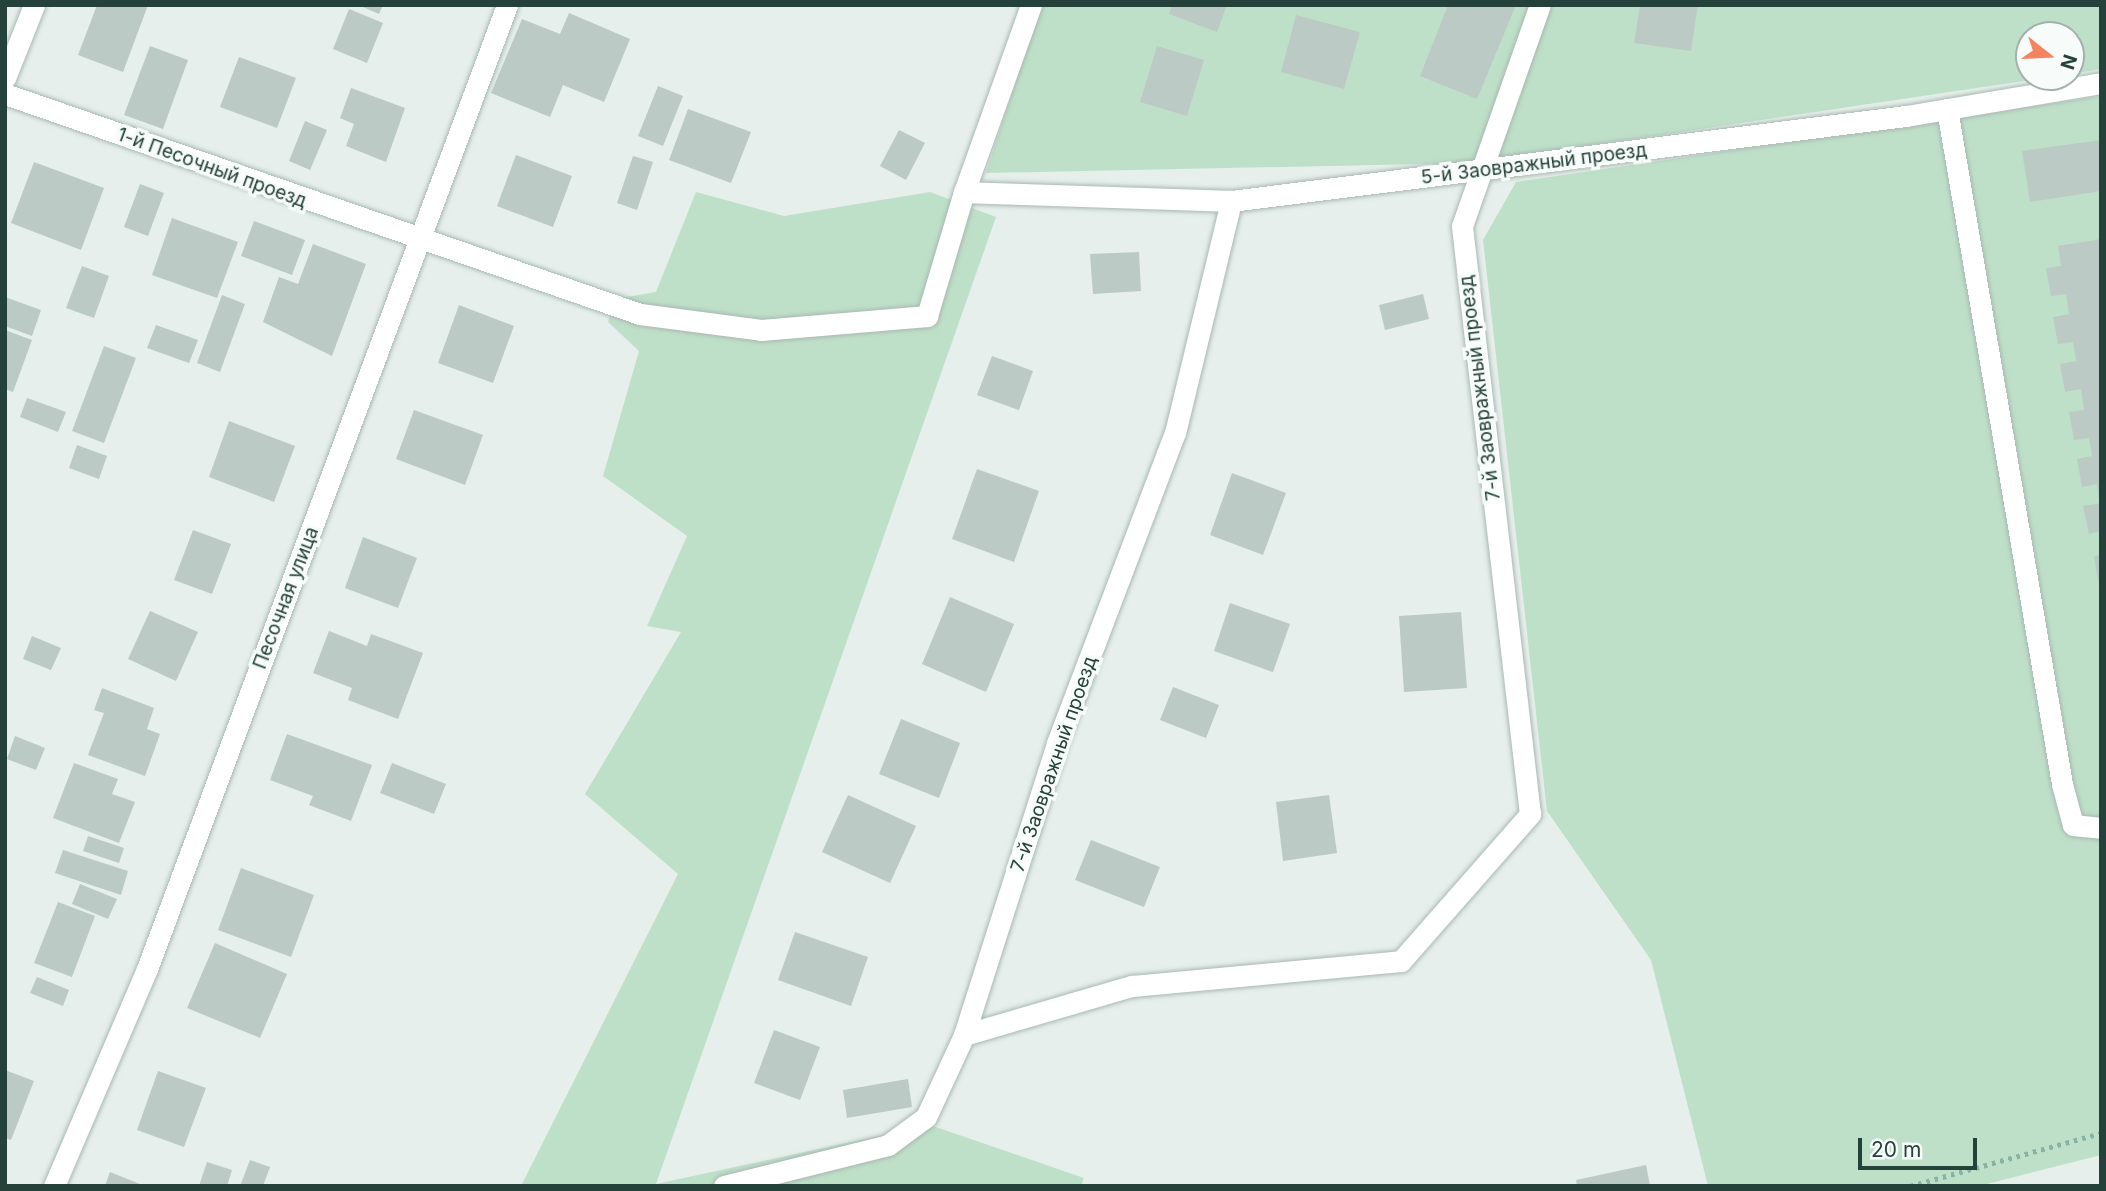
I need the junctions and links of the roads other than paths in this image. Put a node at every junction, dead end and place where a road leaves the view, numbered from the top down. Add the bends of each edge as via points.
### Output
1 (34, 5) edge
2 (508, 5) edge
3 (1031, 5) edge
4 (1540, 5) edge
5 (5, 78) edge
6 (2101, 83) edge
7 (5, 94) edge
8 (1947, 109) junction
9 (1477, 173) junction
10 (964, 192) junction
11 (1231, 201) junction
12 (420, 241) junction
13 (2101, 828) edge
14 (964, 1035) junction
15 (54, 1186) edge
16 (724, 1186) edge

1 - 5 street
2 - 12 street, Песочная улица
3 - 10 street
4 - 9 street, 7-й Заовражный проезд
6 - 8 street, 5-й Заовражный проезд
7 - 12 street, 1-й Песочный проезд
8 - 9 street, 5-й Заовражный проезд
8 - 13 street via 2063,784 2073,825
9 - 11 street, 5-й Заовражный проезд
9 - 14 street, 7-й Заовражный проезд via 1462,226 1530,814 1401,961 1132,986
10 - 11 street, 5-й Заовражный проезд
10 - 12 street, 1-й Песочный проезд via 927,316 761,330 640,314
11 - 14 street, 7-й Заовражный проезд via 1175,433 1057,743
12 - 15 street, Песочная улица via 147,969
14 - 16 street, 7-й Заовражный проезд via 926,1117 888,1145

